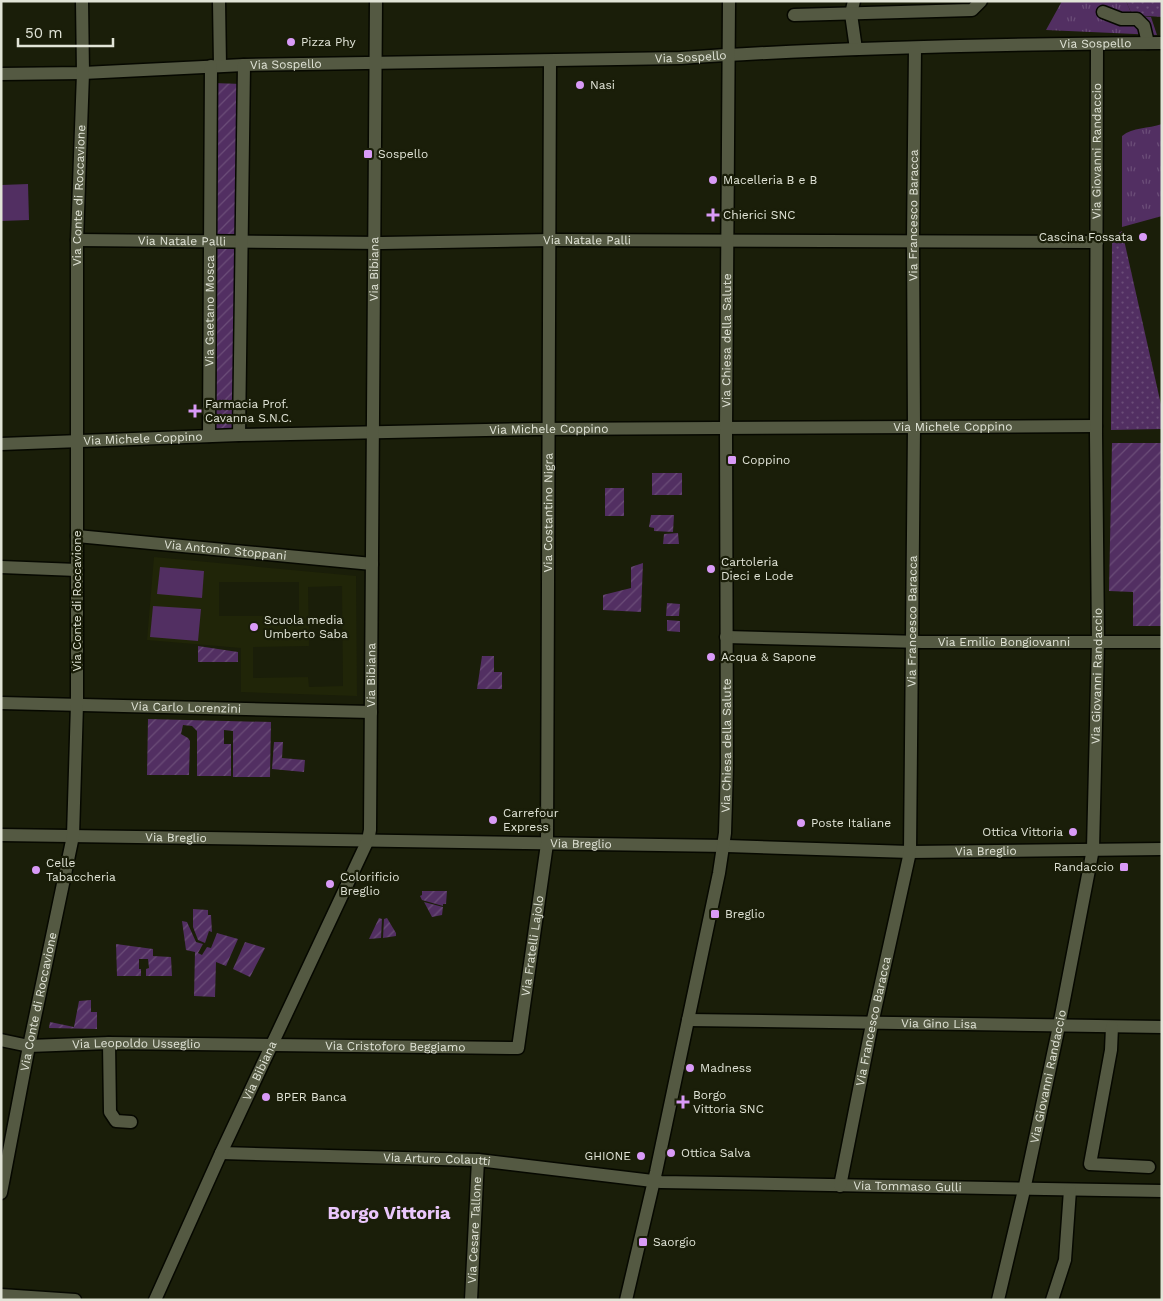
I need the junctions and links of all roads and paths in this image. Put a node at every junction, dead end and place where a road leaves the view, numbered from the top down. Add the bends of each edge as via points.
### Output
1 (82, 1) edge
2 (219, 1) edge
3 (376, 1) edge
4 (729, 1) edge
5 (981, 1) edge
6 (852, 7) edge
7 (1103, 12) dead end
8 (794, 14) dead end
9 (1148, 43) junction
10 (1162, 43) edge
11 (1097, 44) junction
12 (914, 48) junction
13 (856, 49) junction
14 (729, 54) junction
15 (550, 61) junction
16 (375, 64) junction
17 (216, 66) junction
18 (244, 66) junction
19 (1, 74) edge
20 (83, 74) junction
21 (77, 240) junction
22 (551, 240) junction
23 (913, 240) junction
24 (210, 241) junction
25 (728, 241) junction
26 (241, 242) junction
27 (374, 242) junction
28 (1097, 242) junction
29 (1096, 426) junction
30 (726, 428) junction
31 (914, 428) junction
32 (550, 429) junction
33 (373, 432) junction
34 (240, 435) junction
35 (209, 436) junction
36 (77, 442) junction
37 (1, 444) edge
38 (77, 536) junction
39 (372, 564) junction
40 (1, 567) edge
41 (77, 570) junction
42 (726, 637) junction
43 (912, 642) junction
44 (1098, 642) junction
45 (1162, 642) edge
46 (1, 703) edge
47 (77, 704) junction
48 (371, 712) junction
49 (1, 835) edge
50 (73, 836) junction
51 (368, 840) junction
52 (547, 844) junction
53 (724, 846) junction
54 (1093, 849) junction
55 (1162, 849) edge
56 (910, 852) junction
57 (688, 1020) junction
58 (872, 1024) junction
59 (1059, 1026) junction
60 (1112, 1027) junction
61 (1162, 1027) edge
62 (1, 1040) edge
63 (108, 1043) junction
64 (273, 1044) junction
65 (30, 1046) junction
66 (518, 1048) joint
67 (131, 1122) dead end
68 (220, 1153) junction
69 (478, 1160) junction
70 (1149, 1166) dead end
71 (654, 1182) junction
72 (840, 1186) junction
73 (1024, 1190) junction
74 (1070, 1190) junction
75 (1162, 1191) edge
76 (1, 1193) edge
77 (1, 1284) edge
78 (1, 1288) edge
79 (1, 1294) edge
80 (75, 1300) edge
81 (155, 1300) edge
82 (471, 1300) edge
83 (626, 1300) edge
84 (998, 1300) edge
85 (1052, 1300) edge

1 - 20 street, Via Conte di Roccavione
2 - 17 street
3 - 16 street, Via Bibiana
4 - 14 street, Via Chiesa della Salute
5 - 6 street via 972,10
6 - 8 street
6 - 13 street
7 - 9 street via 1121,19 1137,19 1144,26
9 - 10 street, Via Sospello
9 - 11 street, Via Sospello
11 - 12 street, Via Sospello
11 - 28 street, Via Giovanni Randaccio
12 - 13 street, Via Sospello
12 - 23 street, Via Francesco Baracca
13 - 14 street, Via Sospello
14 - 15 street, Via Sospello
14 - 25 street, Via Chiesa della Salute
15 - 16 street, Via Sospello
15 - 22 street, Via Costantino Nigra
16 - 18 street, Via Sospello
16 - 27 street, Via Bibiana
17 - 18 street, Via Sospello
17 - 20 street, Via Sospello
17 - 24 street, Via Gaetano Mosca
18 - 26 street
19 - 20 street, Via Sospello
20 - 21 street, Via Conte di Roccavione
21 - 24 street, Via Natale Palli
21 - 36 street, Via Conte di Roccavione
22 - 25 street, Via Natale Palli
22 - 27 street, Via Natale Palli
22 - 32 street, Via Costantino Nigra
23 - 25 street, Via Natale Palli
23 - 28 street, Via Natale Palli
23 - 31 street, Via Francesco Baracca
24 - 26 street, Via Natale Palli
24 - 35 street, Via Gaetano Mosca
25 - 30 street, Via Chiesa della Salute
26 - 27 street, Via Natale Palli
26 - 34 street
27 - 33 street, Via Bibiana
28 - 29 street, Via Giovanni Randaccio
29 - 31 street, Via Michele Coppino
29 - 44 street, Via Giovanni Randaccio
30 - 31 street, Via Michele Coppino
30 - 32 street, Via Michele Coppino
30 - 42 street, Via Chiesa della Salute
31 - 43 street, Via Francesco Baracca
32 - 33 street, Via Michele Coppino
32 - 52 street, Via Costantino Nigra
33 - 34 street, Via Michele Coppino
33 - 39 street, Via Bibiana
34 - 35 street, Via Michele Coppino
35 - 36 street, Via Michele Coppino
36 - 37 street, Via Michele Coppino
36 - 38 street, Via Conte di Roccavione
38 - 39 street, Via Antonio Stoppani
38 - 41 street, Via Conte di Roccavione
39 - 48 street, Via Bibiana
40 - 41 street
41 - 47 street, Via Conte di Roccavione
42 - 43 street, Via Emilio Bongiovanni
42 - 53 street, Via Chiesa della Salute
43 - 44 street, Via Emilio Bongiovanni
43 - 56 street, Via Francesco Baracca
44 - 45 street, Via Emilio Bongiovanni
44 - 54 street, Via Giovanni Randaccio
46 - 47 street, Via Carlo Lorenzini
47 - 48 street, Via Carlo Lorenzini
47 - 50 street, Via Conte di Roccavione
48 - 51 street, Via Bibiana via 371,821
49 - 50 street, Via Breglio
50 - 51 street, Via Breglio
50 - 65 street, Via Conte di Roccavione
51 - 52 street, Via Breglio
51 - 64 street, Via Bibiana
52 - 53 street, Via Breglio
52 - 66 street, Via Fratelli Lajolo
53 - 56 street, Via Breglio
53 - 57 street, Via Chiesa della Salute
54 - 55 street, Via Breglio
54 - 56 street, Via Breglio
54 - 59 street, Via Giovanni Randaccio
56 - 58 street, Via Francesco Baracca
57 - 58 street, Via Gino Lisa
57 - 71 street, Via Chiesa della Salute
58 - 59 street, Via Gino Lisa
58 - 72 street, Via Francesco Baracca
59 - 60 street, Via Gino Lisa
59 - 73 street, Via Giovanni Randaccio
60 - 61 street, Via Gino Lisa
60 - 70 street via 1111,1050 1090,1164
62 - 65 street, Via Leopoldo Usseglio
63 - 64 street, Via Leopoldo Usseglio
63 - 65 street, Via Leopoldo Usseglio
63 - 67 street via 110,1112 116,1120
64 - 66 street, Via Cristoforo Beggiamo
64 - 68 street, Via Bibiana
65 - 76 street, Via Conte di Roccavione
68 - 69 street, Via Arturo Colautti
68 - 81 street, Via Bibiana
69 - 71 street, Via Arturo Colautti
69 - 82 street, Via Cesare Tallone
71 - 72 street, Via Tommaso Gulli
71 - 83 street, Via Chiesa della Salute
72 - 73 street, Via Tommaso Gulli
73 - 74 street, Via Tommaso Gulli
73 - 84 street, Via Giovanni Randaccio
74 - 75 street, Via Tommaso Gulli
74 - 85 street via 1064,1260
77 - 78 street
79 - 80 street

